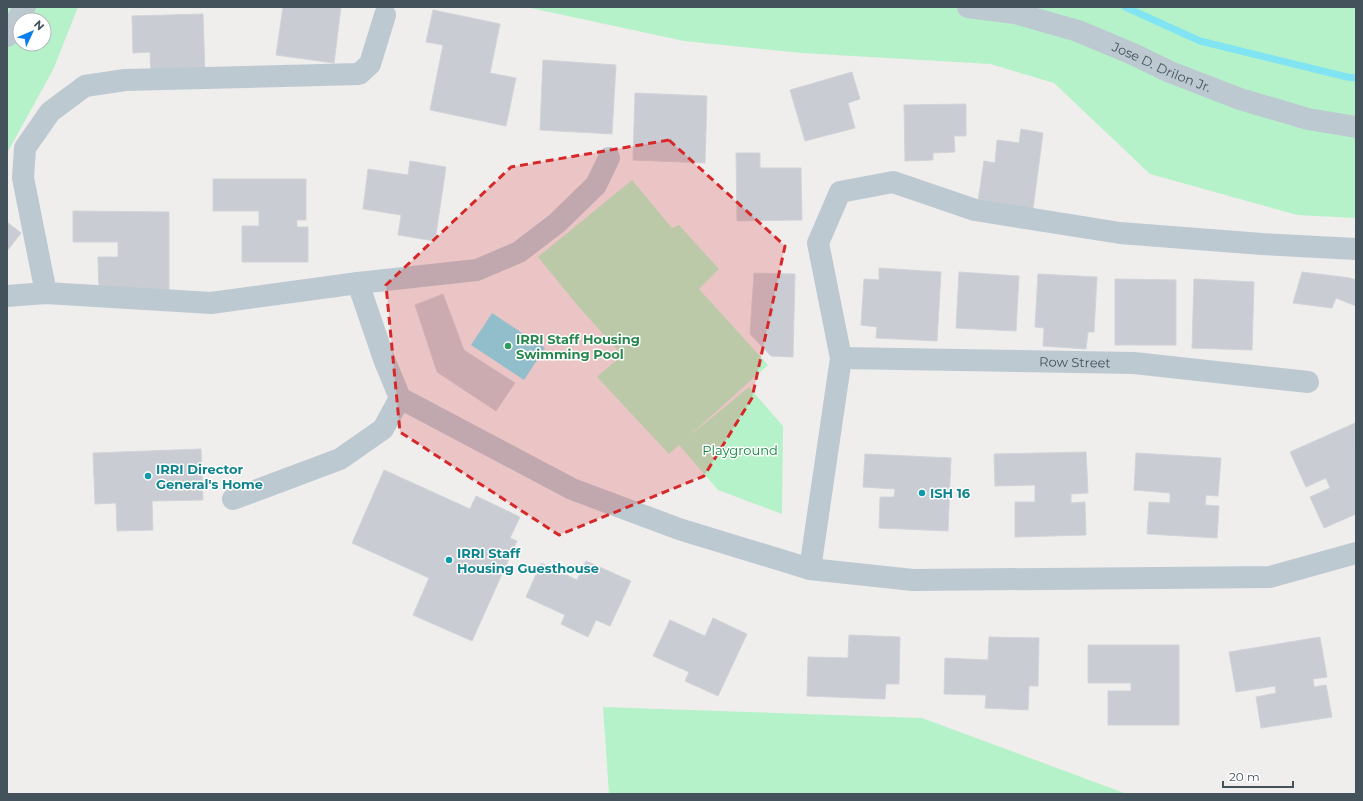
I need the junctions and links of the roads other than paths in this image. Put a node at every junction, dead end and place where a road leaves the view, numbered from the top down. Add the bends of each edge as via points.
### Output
1 (25, 7) edge
2 (968, 7) edge
3 (385, 15) dead end
4 (7, 36) edge
5 (1356, 127) edge
6 (609, 158) dead end
7 (1356, 249) edge
8 (358, 283) junction
9 (46, 293) junction
10 (7, 296) edge
11 (841, 358) junction
12 (1308, 382) dead end
13 (400, 398) junction
14 (233, 499) dead end
15 (1356, 553) edge
16 (810, 569) junction

1 - 4 street
2 - 5 street, Jose D. Drilon Jr. via 1015,13 1078,31 1240,100 1308,119
3 - 9 street via 370,64 359,74 125,80 85,86 50,112 25,148 23,178
6 - 8 street via 596,185 557,223 519,252 477,270
7 - 11 street via 1120,233 975,210 893,182 840,192 818,243
8 - 9 street via 211,303
8 - 13 street
9 - 10 street
11 - 12 street, Row Street via 1134,363
11 - 16 street
13 - 14 street via 383,429 340,459
13 - 16 street via 572,489 679,529
15 - 16 street via 1270,577 913,580

